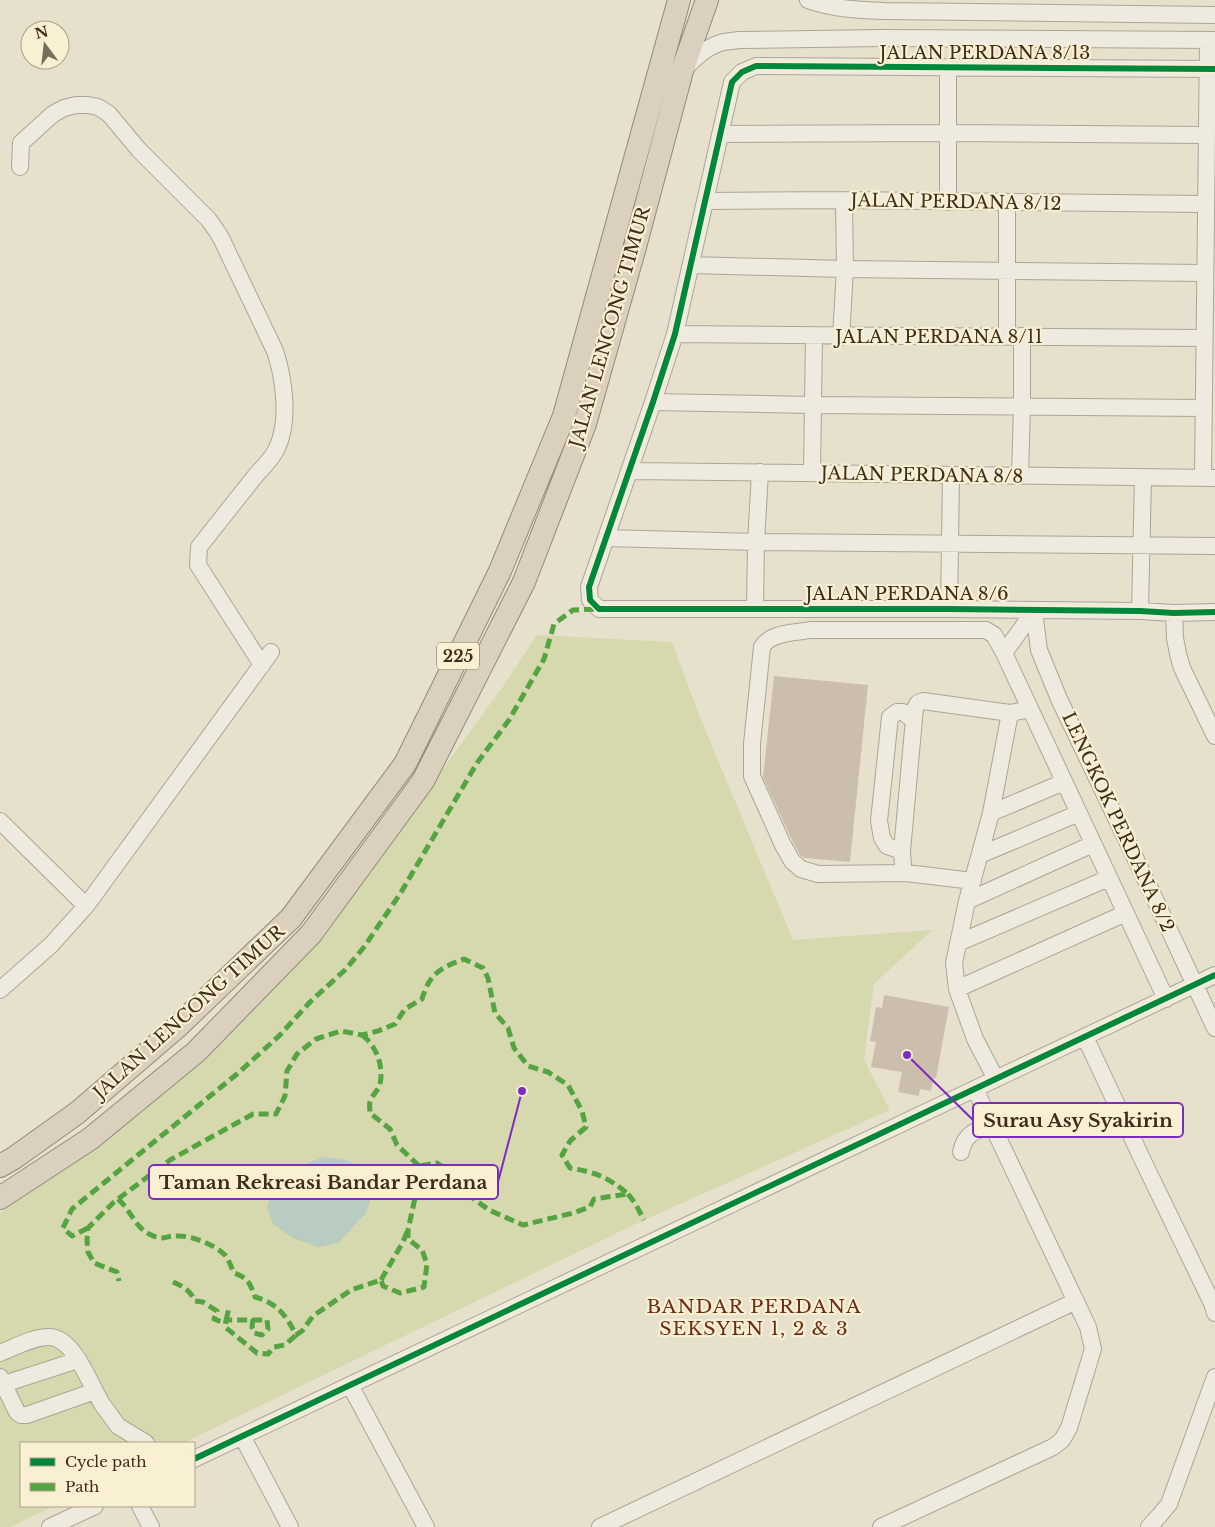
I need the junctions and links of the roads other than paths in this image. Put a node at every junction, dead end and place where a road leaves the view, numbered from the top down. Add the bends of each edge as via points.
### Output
1 (679, 0) edge
2 (707, 0) edge
3 (808, 0) edge
4 (884, 11) junction
5 (1215, 15) edge
6 (882, 38) junction
7 (1211, 40) edge
8 (948, 68) junction
9 (1211, 68) edge
10 (682, 71) junction
11 (948, 133) junction
12 (720, 134) junction
13 (1206, 135) junction
14 (20, 167) dead end
15 (844, 200) junction
16 (706, 201) junction
17 (948, 202) junction
18 (1007, 202) junction
19 (1206, 204) junction
20 (691, 265) junction
21 (1208, 267) edge
22 (845, 269) junction
23 (1008, 270) junction
24 (675, 334) junction
25 (814, 336) junction
26 (1014, 336) junction
27 (842, 337) junction
28 (1204, 338) junction
29 (654, 402) junction
30 (812, 405) junction
31 (1022, 406) junction
32 (1204, 408) junction
33 (630, 471) junction
34 (760, 472) junction
35 (812, 473) junction
36 (951, 475) junction
37 (1020, 476) junction
38 (1143, 477) junction
39 (1209, 478) edge
40 (606, 538) junction
41 (756, 542) junction
42 (950, 543) junction
43 (1141, 545) junction
44 (1215, 546) edge
45 (755, 608) junction
46 (949, 609) junction
47 (1034, 611) junction
48 (1140, 611) junction
49 (1215, 612) edge
50 (1174, 613) junction
51 (1004, 653) junction
52 (1030, 709) junction
53 (1010, 713) junction
54 (914, 720) junction
55 (1215, 736) edge
56 (1064, 782) junction
57 (991, 813) junction
58 (1079, 813) junction
59 (0, 821) edge
60 (1094, 844) junction
61 (902, 851) junction
62 (980, 855) junction
63 (906, 873) junction
64 (1109, 878) junction
65 (973, 881) junction
66 (967, 901) junction
67 (86, 906) junction
68 (1126, 913) junction
69 (958, 943) junction
70 (1215, 975) edge
71 (1194, 985) junction
72 (957, 989) junction
73 (0, 990) edge
74 (1166, 999) junction
75 (1215, 1028) edge
76 (1086, 1037) junction
77 (996, 1079) junction
78 (975, 1089) junction
79 (992, 1125) junction
80 (961, 1152) dead end
81 (5, 1163) edge
82 (0, 1198) edge
83 (1076, 1301) junction
84 (1215, 1313) edge
85 (0, 1353) edge
86 (78, 1360) junction
87 (1215, 1377) edge
88 (2, 1381) edge
89 (350, 1385) junction
90 (96, 1391) junction
91 (242, 1436) junction
92 (144, 1442) edge
93 (195, 1459) edge
94 (93, 1507) edge
95 (141, 1507) edge
96 (50, 1527) edge
97 (151, 1527) edge
98 (290, 1527) edge
99 (426, 1527) edge
100 (600, 1527) edge
101 (881, 1527) edge
102 (1149, 1527) edge

1 - 81 highway, JALAN LENCONG TIMUR / 225 via 564,416 500,571 405,764 291,918 176,1028 77,1113
2 - 10 highway, JALAN LENCONG TIMUR / 225
3 - 4 street via 850,10
4 - 5 street
4 - 6 street
6 - 7 street
6 - 10 street via 720,43 698,55
7 - 9 street
8 - 9 street, JALAN PERDANA 8/13
8 - 11 street
8 - 12 street, JALAN PERDANA 8/13 via 756,66 742,72 732,82
9 - 13 street
10 - 82 highway, JALAN LENCONG TIMUR / 225 via 585,424 524,582 423,781 311,934 196,1052 90,1139
11 - 12 street
11 - 13 street
11 - 17 street
12 - 16 street
13 - 19 street
14 - 67 street via 21,144 64,108 76,105 98,107 109,114 139,150 209,220 222,238 275,350 282,380 283,427 277,449 199,547 198,565 266,658
15 - 16 street, JALAN PERDANA 8/12
15 - 17 street, JALAN PERDANA 8/12
15 - 22 street
16 - 20 street
17 - 18 street, JALAN PERDANA 8/12
18 - 19 street, JALAN PERDANA 8/12
18 - 23 street
19 - 21 street
20 - 22 street
20 - 24 street
21 - 23 street
21 - 28 street
22 - 23 street
22 - 27 street
23 - 26 street
24 - 25 street, JALAN PERDANA 8/11
24 - 29 street
25 - 27 street, JALAN PERDANA 8/11
25 - 30 street
26 - 27 street, JALAN PERDANA 8/11
26 - 28 street, JALAN PERDANA 8/11
26 - 31 street
28 - 32 street
29 - 30 street
29 - 33 street
30 - 31 street
30 - 35 street
31 - 32 street
31 - 37 street
32 - 39 street
33 - 34 street, JALAN PERDANA 8/8
33 - 40 street
34 - 35 street, JALAN PERDANA 8/8
34 - 41 street
35 - 36 street, JALAN PERDANA 8/8
36 - 37 street, JALAN PERDANA 8/8
36 - 42 street
37 - 38 street, JALAN PERDANA 8/8
38 - 39 street, JALAN PERDANA 8/8
38 - 43 street
40 - 41 street
40 - 45 street, JALAN PERDANA 8/6 via 589,587 590,600 599,609
41 - 42 street
41 - 45 street
42 - 43 street
42 - 46 street
43 - 44 street
43 - 48 street
45 - 46 street, JALAN PERDANA 8/6
46 - 47 street, JALAN PERDANA 8/6
47 - 48 street, JALAN PERDANA 8/6
47 - 51 street
47 - 71 street, LENGKOK PERDANA 8/2 via 1040,650 1059,699
48 - 50 street, JALAN PERDANA 8/6
49 - 50 street, JALAN PERDANA 8/6
50 - 55 street via 1175,638 1182,668
51 - 52 street
51 - 63 street via 994,635 986,630 810,630 782,634 765,641 762,647 752,776 792,860 800,869 818,874
52 - 53 street
52 - 56 street
53 - 54 street via 924,701 915,708
53 - 57 street
54 - 61 street
54 - 61 street via 903,712 890,717 879,821 887,846
56 - 57 street
56 - 58 street
57 - 62 street
58 - 60 street
58 - 62 street
59 - 67 street
60 - 64 street
60 - 66 street
61 - 63 street
62 - 65 street
63 - 65 street
64 - 68 street
64 - 69 street
65 - 66 street
66 - 69 street
67 - 73 street via 51,945
68 - 72 street
68 - 74 street
69 - 72 street via 954,963
70 - 71 street
71 - 74 street
71 - 75 street, LENGKOK PERDANA 8/2
72 - 77 street via 974,1039
74 - 76 street
76 - 77 street
76 - 84 street
77 - 78 street
78 - 79 street
78 - 89 street
79 - 80 street via 972,1132 965,1139
79 - 83 street
83 - 100 street
83 - 101 street via 1088,1327 1093,1350 1069,1428 1062,1440
85 - 86 street via 50,1336 68,1345
86 - 88 street
86 - 90 street
87 - 102 street via 1168,1504
88 - 90 street via 21,1415
89 - 91 street
89 - 99 street
90 - 92 street via 118,1426
91 - 93 street
91 - 98 street
94 - 96 street
95 - 97 street

